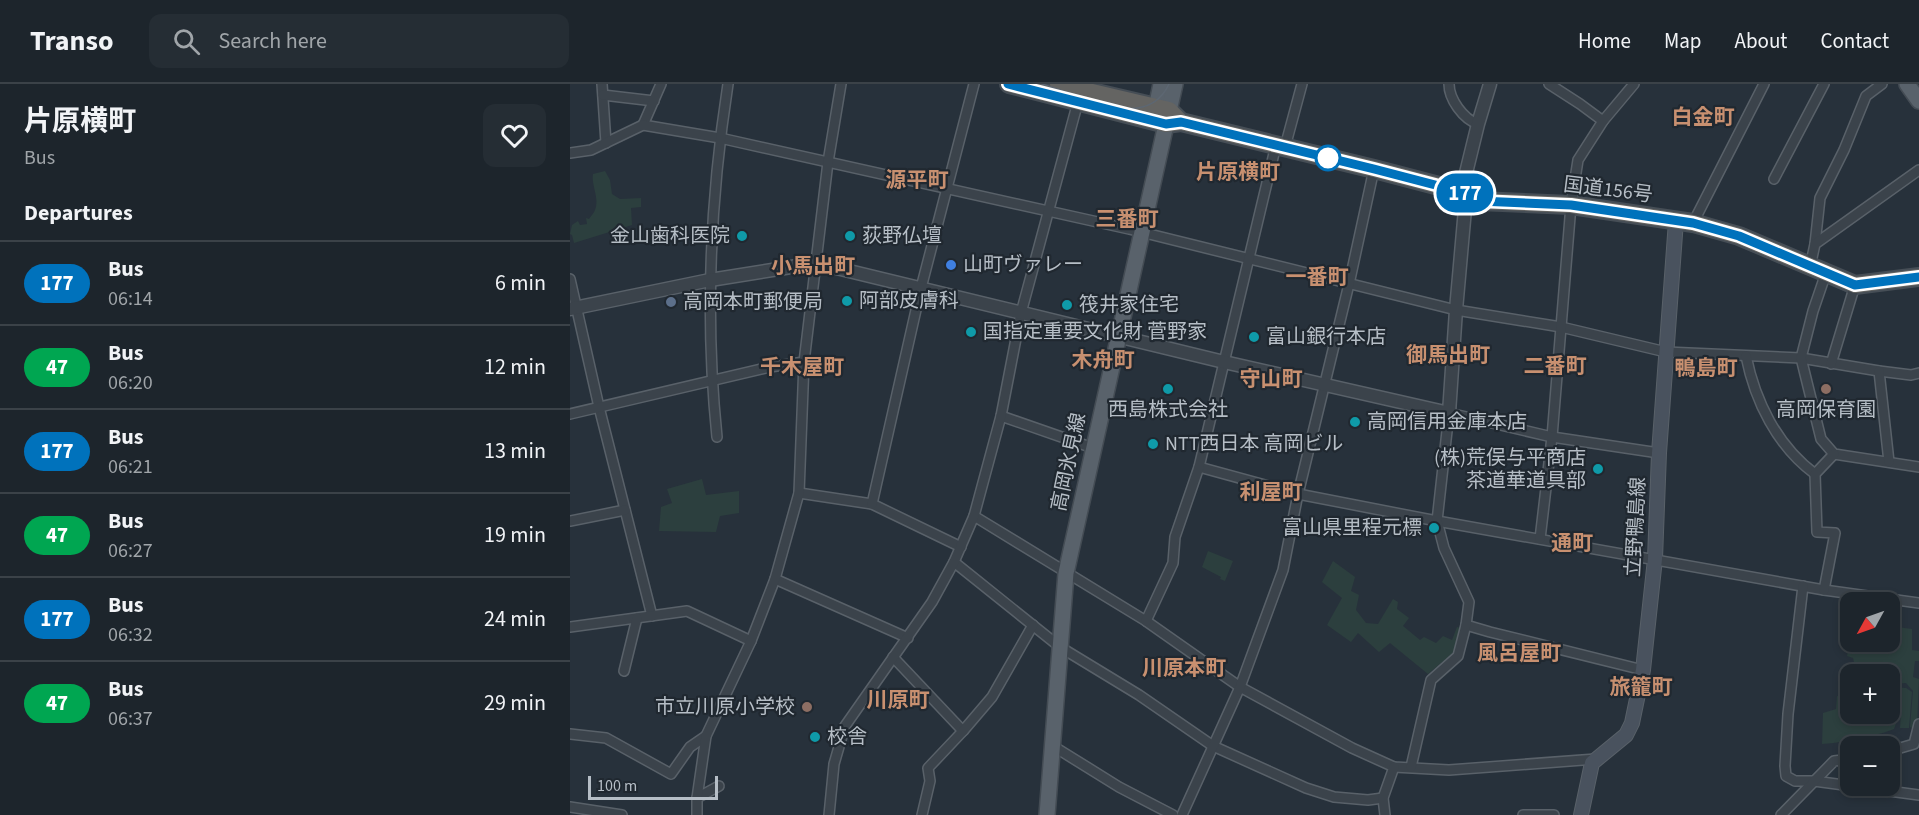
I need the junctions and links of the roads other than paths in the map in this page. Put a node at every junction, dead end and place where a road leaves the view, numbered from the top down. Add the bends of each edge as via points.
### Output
1 (602, 84) edge
2 (661, 84) edge
3 (728, 84) edge
4 (841, 84) edge
5 (974, 84) edge
6 (1008, 84) edge
7 (1161, 84) edge
8 (1175, 84) edge
9 (1302, 84) edge
10 (1449, 84) edge
11 (1490, 84) edge
12 (1549, 84) edge
13 (1634, 84) edge
14 (1764, 84) edge
15 (1824, 84) edge
16 (1882, 84) edge
17 (1907, 84) edge
18 (1062, 85) edge
19 (603, 95) junction
20 (1079, 96) junction
21 (654, 101) junction
22 (1919, 101) edge
23 (1168, 116) junction
24 (1603, 122) junction
25 (1478, 124) junction
26 (643, 125) junction
27 (720, 138) junction
28 (606, 143) junction
29 (1280, 146) junction
30 (570, 153) edge
31 (828, 162) junction
32 (1374, 169) junction
33 (1919, 170) edge
34 (1774, 179) dead end
35 (948, 188) junction
36 (1466, 193) junction
37 (1571, 205) junction
38 (1048, 211) junction
39 (1676, 221) junction
40 (1693, 223) junction
41 (1141, 232) junction
42 (1815, 244) junction
43 (1249, 259) junction
44 (816, 262) junction
45 (1810, 267) junction
46 (1826, 273) junction
47 (1919, 277) edge
48 (570, 279) edge
49 (710, 280) junction
50 (1349, 284) junction
51 (1855, 285) junction
52 (921, 288) junction
53 (573, 308) edge
54 (1456, 310) junction
55 (1021, 313) junction
56 (1561, 327) junction
57 (1119, 336) junction
58 (1666, 352) junction
59 (1746, 356) junction
60 (1801, 358) junction
61 (804, 362) junction
62 (1224, 362) junction
63 (1831, 364) junction
64 (1879, 371) junction
65 (1919, 373) edge
66 (711, 382) junction
67 (1323, 386) junction
68 (599, 407) junction
69 (570, 414) edge
70 (1449, 414) junction
71 (1000, 416) junction
72 (1552, 436) junction
73 (717, 437) dead end
74 (1093, 448) junction
75 (1659, 453) junction
76 (1834, 454) junction
77 (1889, 462) junction
78 (1199, 466) junction
79 (1919, 466) edge
80 (1815, 474) junction
81 (799, 493) junction
82 (1298, 494) junction
83 (873, 504) junction
84 (625, 510) junction
85 (974, 516) junction
86 (570, 520) edge
87 (1437, 521) junction
88 (1540, 539) junction
89 (961, 547) junction
90 (1655, 559) junction
91 (954, 562) junction
92 (1066, 573) junction
93 (775, 579) junction
94 (1803, 586) junction
95 (1824, 590) junction
96 (1919, 603) edge
97 (652, 616) junction
98 (637, 618) junction
99 (1146, 621) junction
100 (1466, 624) junction
101 (1033, 625) junction
102 (570, 627) edge
103 (908, 638) junction
104 (751, 641) junction
105 (1060, 646) junction
106 (893, 657) junction
107 (1643, 670) junction
108 (624, 671) dead end
109 (1240, 687) junction
110 (1919, 724) edge
111 (963, 731) junction
112 (570, 734) edge
113 (706, 736) junction
114 (1053, 746) junction
115 (1213, 746) junction
116 (1900, 748) edge
117 (1596, 759) junction
118 (1840, 760) edge
119 (1394, 767) junction
120 (1411, 767) junction
121 (1814, 781) junction
122 (719, 786) dead end
123 (1919, 795) edge
124 (698, 798) junction
125 (1383, 798) junction
126 (570, 807) edge
127 (580, 812) edge
128 (622, 815) edge
129 (697, 815) edge
130 (829, 815) edge
131 (922, 815) edge
132 (1047, 815) edge
133 (1173, 815) edge
134 (1182, 815) edge
135 (1384, 815) edge
136 (1523, 815) edge
137 (1554, 815) edge
138 (1581, 815) edge
139 (1781, 815) edge

1 - 19 street
2 - 21 street
3 - 27 street
4 - 31 street
5 - 35 street
6 - 20 highway, 国道156号
7 - 23 main road
8 - 23 main road
9 - 29 street
10 - 25 street via 1450,94 1463,115
11 - 25 street
12 - 24 street
13 - 24 street
14 - 40 street
15 - 34 street
16 - 42 street via 1866,96 1820,198
17 - 22 main road
18 - 20 highway, 国道156号
19 - 21 street
19 - 28 street
20 - 23 highway, 国道156号
20 - 38 street
21 - 26 street
23 - 29 highway, 国道156号
23 - 41 main road, 高岡氷見線
24 - 37 street via 1578,160
25 - 36 street via 1465,177
26 - 27 street
26 - 28 street
27 - 31 street
27 - 49 street
28 - 30 street
29 - 32 highway, 国道156号
29 - 43 street
31 - 35 street
31 - 44 street
32 - 36 highway, 国道156号
32 - 50 street
33 - 42 street
35 - 38 street
35 - 52 street
36 - 37 highway, 国道156号 via 1479,201
36 - 54 street
37 - 39 highway, 国道156号
37 - 56 street
38 - 41 street
38 - 55 street
39 - 40 highway, 国道156号
39 - 58 main road, 立野鴨島線
40 - 45 highway, 国道156号 via 1739,236
41 - 43 street
41 - 57 main road, 高岡氷見線
42 - 45 street
43 - 50 street
43 - 62 street
44 - 49 street
44 - 52 street
44 - 61 street
45 - 46 highway, 国道156号
46 - 51 highway, 国道156号
46 - 60 street
47 - 51 highway, 国道156号
48 - 53 street
49 - 53 street
49 - 66 street
50 - 54 street
50 - 67 street
51 - 63 street
52 - 55 street
52 - 83 street
53 - 68 street
54 - 56 street
54 - 70 street
55 - 57 street
55 - 71 street
56 - 58 street
56 - 72 street
57 - 62 street
57 - 74 main road, 高岡氷見線
58 - 59 street
58 - 75 main road, 立野鴨島線
59 - 60 street
59 - 80 street via 1753,385 1770,422 1785,446
60 - 63 street
60 - 76 street via 1821,439
61 - 66 street
61 - 81 street
62 - 67 street
62 - 78 street
63 - 64 street
64 - 65 street
64 - 77 street
66 - 68 street
66 - 73 street
67 - 70 street
67 - 82 street
68 - 69 street
68 - 84 street
70 - 72 street
70 - 87 street
71 - 74 street
71 - 85 street
72 - 75 street
72 - 88 street
74 - 92 main road, 高岡氷見線
75 - 90 main road, 立野鴨島線
76 - 77 street
76 - 80 street
77 - 79 street
78 - 82 street
78 - 99 street via 1175,537 1173,562
80 - 95 street via 1817,532 1835,533
81 - 83 street
81 - 93 street
82 - 87 street
82 - 109 street via 1284,570
83 - 89 street
84 - 86 street
84 - 97 street
85 - 89 street
85 - 92 street
87 - 88 street
87 - 100 street via 1444,548 1469,602
88 - 90 street
89 - 91 street
90 - 94 street
90 - 107 main road, 立野鴨島線
91 - 101 street
91 - 103 street
92 - 99 street
92 - 105 main road, 高岡氷見線
93 - 103 street
93 - 104 street
94 - 95 street
94 - 121 street via 1785,766 1786,776 1795,781
95 - 96 street
97 - 98 street
97 - 104 street via 687,611
98 - 102 street
98 - 108 street
99 - 109 street
100 - 107 street
100 - 120 street via 1458,656 1431,680
101 - 105 street
101 - 111 street via 992,697
103 - 106 street
104 - 113 street
105 - 114 main road, 高岡氷見線
105 - 115 street
106 - 111 street
106 - 130 street via 845,726 834,764
107 - 117 main road, 立野鴨島線 via 1626,735
109 - 115 street
109 - 119 street
110 - 116 street via 1914,744
111 - 131 street via 928,768 930,780
112 - 113 street via 606,738 671,774 690,747
113 - 124 street
114 - 132 main road, 高岡氷見線
114 - 133 street
115 - 125 street via 1334,797
115 - 134 street
117 - 120 street via 1449,770
117 - 138 main road
118 - 121 street via 1834,761
119 - 120 street
119 - 125 street
121 - 123 street
121 - 139 street
122 - 124 street
124 - 129 street
125 - 135 street
126 - 127 street
127 - 128 street
136 - 137 street

